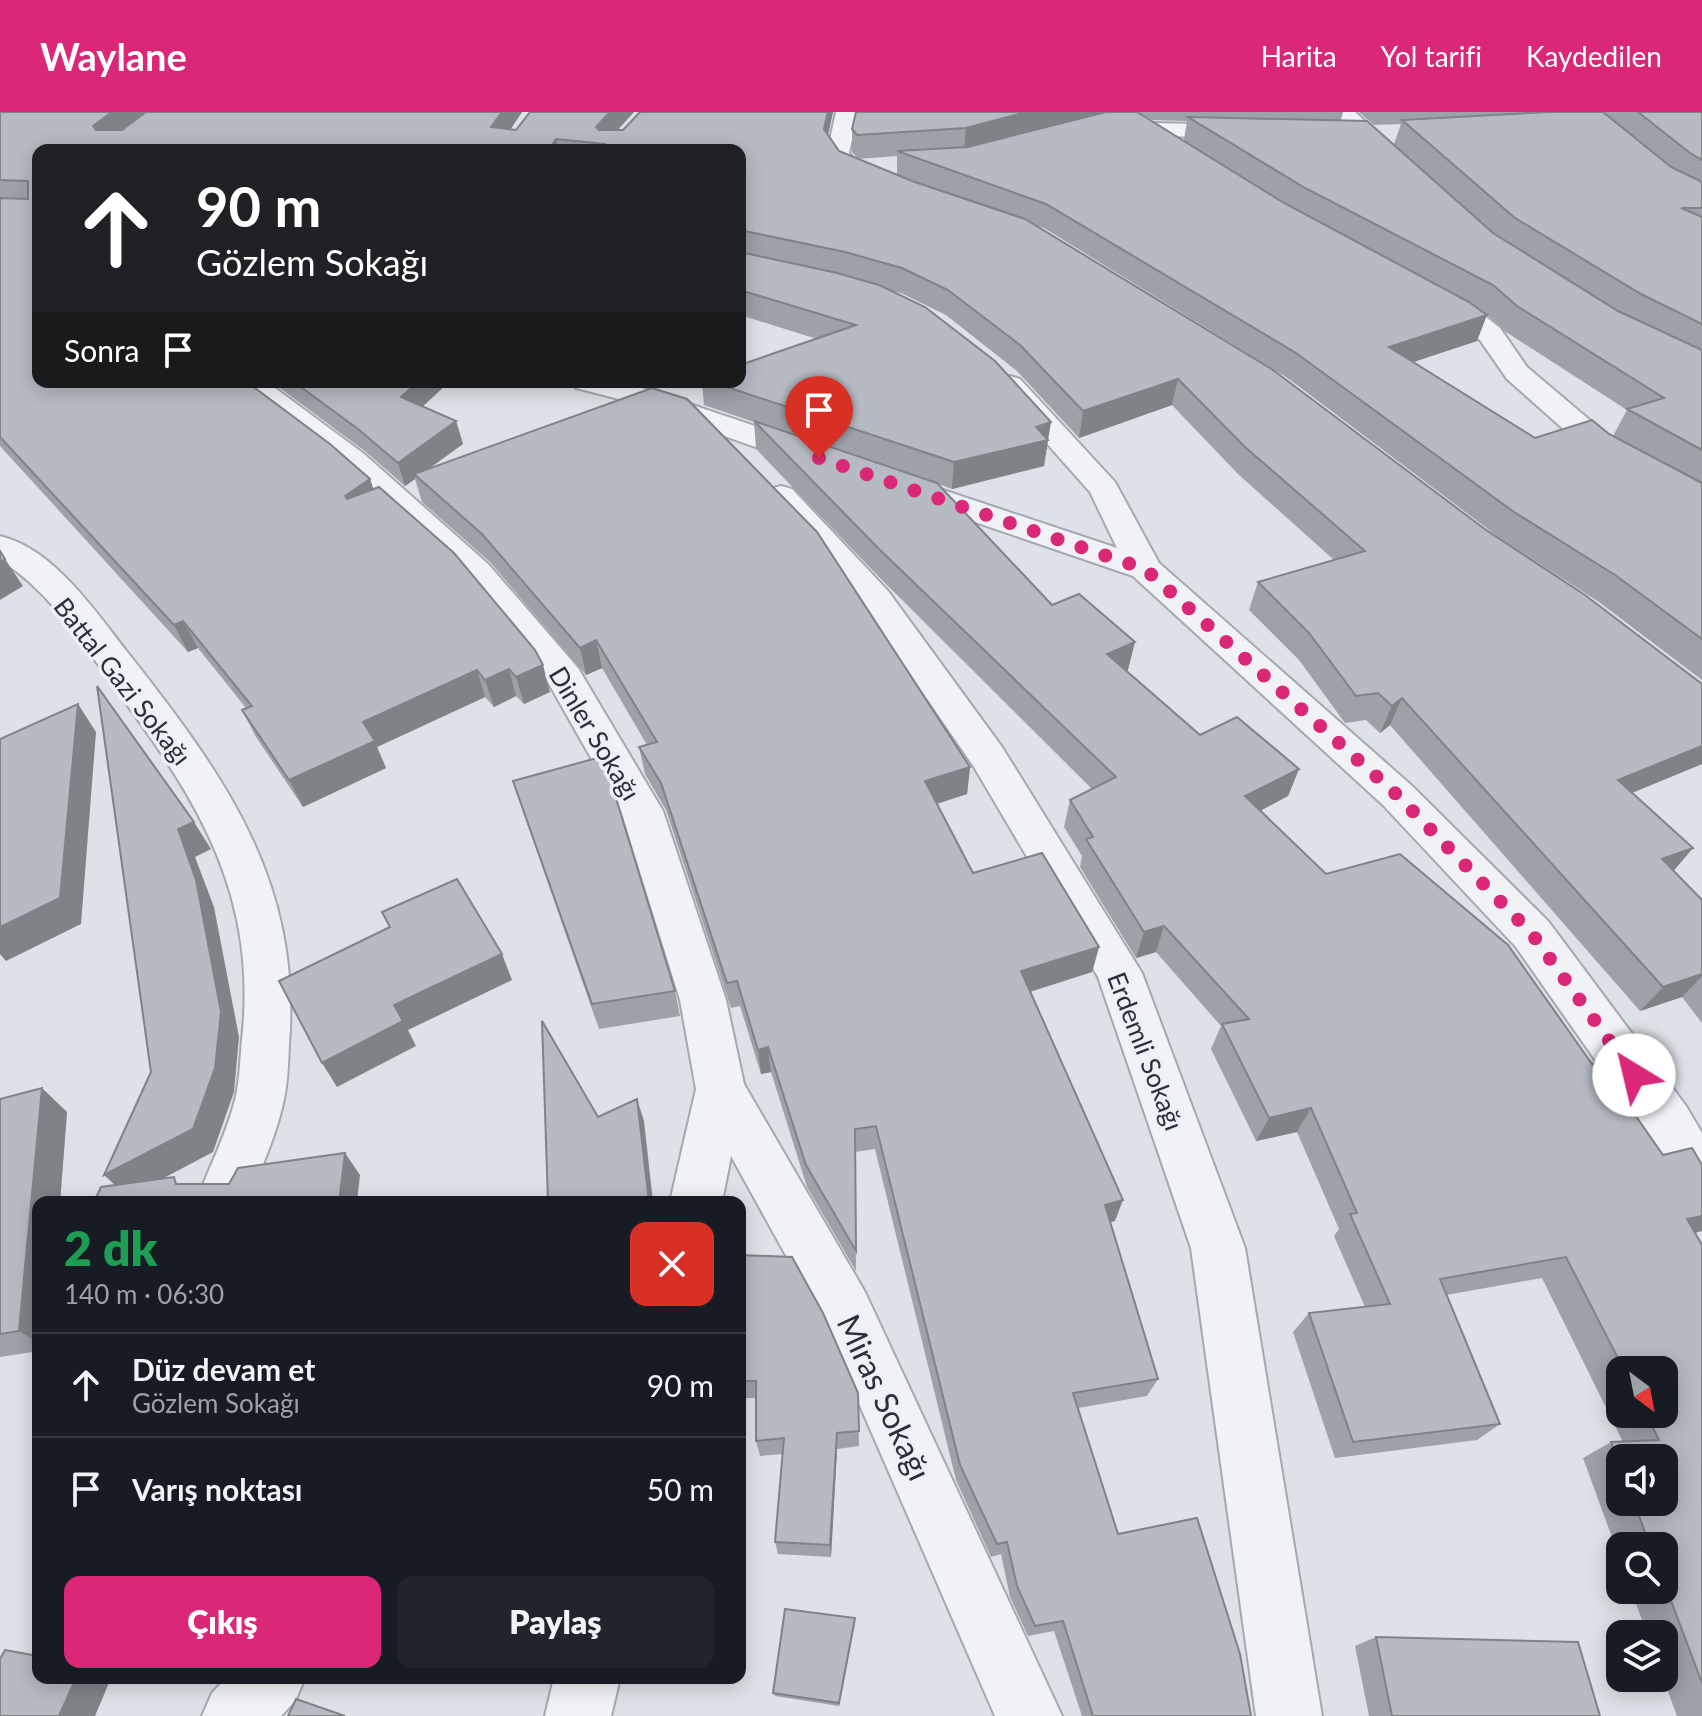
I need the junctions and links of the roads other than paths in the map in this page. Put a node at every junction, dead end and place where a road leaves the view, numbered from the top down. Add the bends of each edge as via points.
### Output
1 (847, 112) edge
2 (1341, 123) edge
3 (1263, 132) edge
4 (1402, 133) edge
5 (1370, 135) junction
6 (1188, 155) edge
7 (901, 178) edge
8 (1416, 180) edge
9 (1401, 281) edge
10 (982, 361) edge
11 (256, 388) edge
12 (606, 388) edge
13 (703, 417) junction
14 (834, 463) edge
15 (877, 478) edge
16 (1702, 502) edge
17 (0, 546) edge
18 (1145, 569) junction
19 (720, 1089) junction
20 (1702, 1180) edge
21 (224, 1196) edge
22 (697, 1196) edge
23 (266, 1684) edge
24 (586, 1684) edge
25 (235, 1716) edge
26 (578, 1716) edge
27 (1029, 1716) edge
28 (1289, 1716) edge

1 - 7 street via 838,153 848,167
2 - 5 street
3 - 6 street via 1140,124
4 - 5 street
5 - 8 street
9 - 16 street via 1490,334 1517,373 1607,451
10 - 18 street via 1005,379 1104,489
11 - 19 street, Dinler Sokağı via 353,461 476,571 559,668 642,811 703,1000
12 - 13 street
13 - 14 street
13 - 28 street, Erdemli Sokağı via 876,599 988,757 1119,973 1218,1248
15 - 18 street
17 - 21 street, Battal Gazi Sokağı via 54,591 154,712 201,783 241,861 259,912 269,1019 259,1103
18 - 20 street via 1397,795 1532,934 1668,1122
19 - 22 street, Dinler Sokağı
19 - 27 street, Miras Sokağı via 846,1311
23 - 25 street
24 - 26 street

